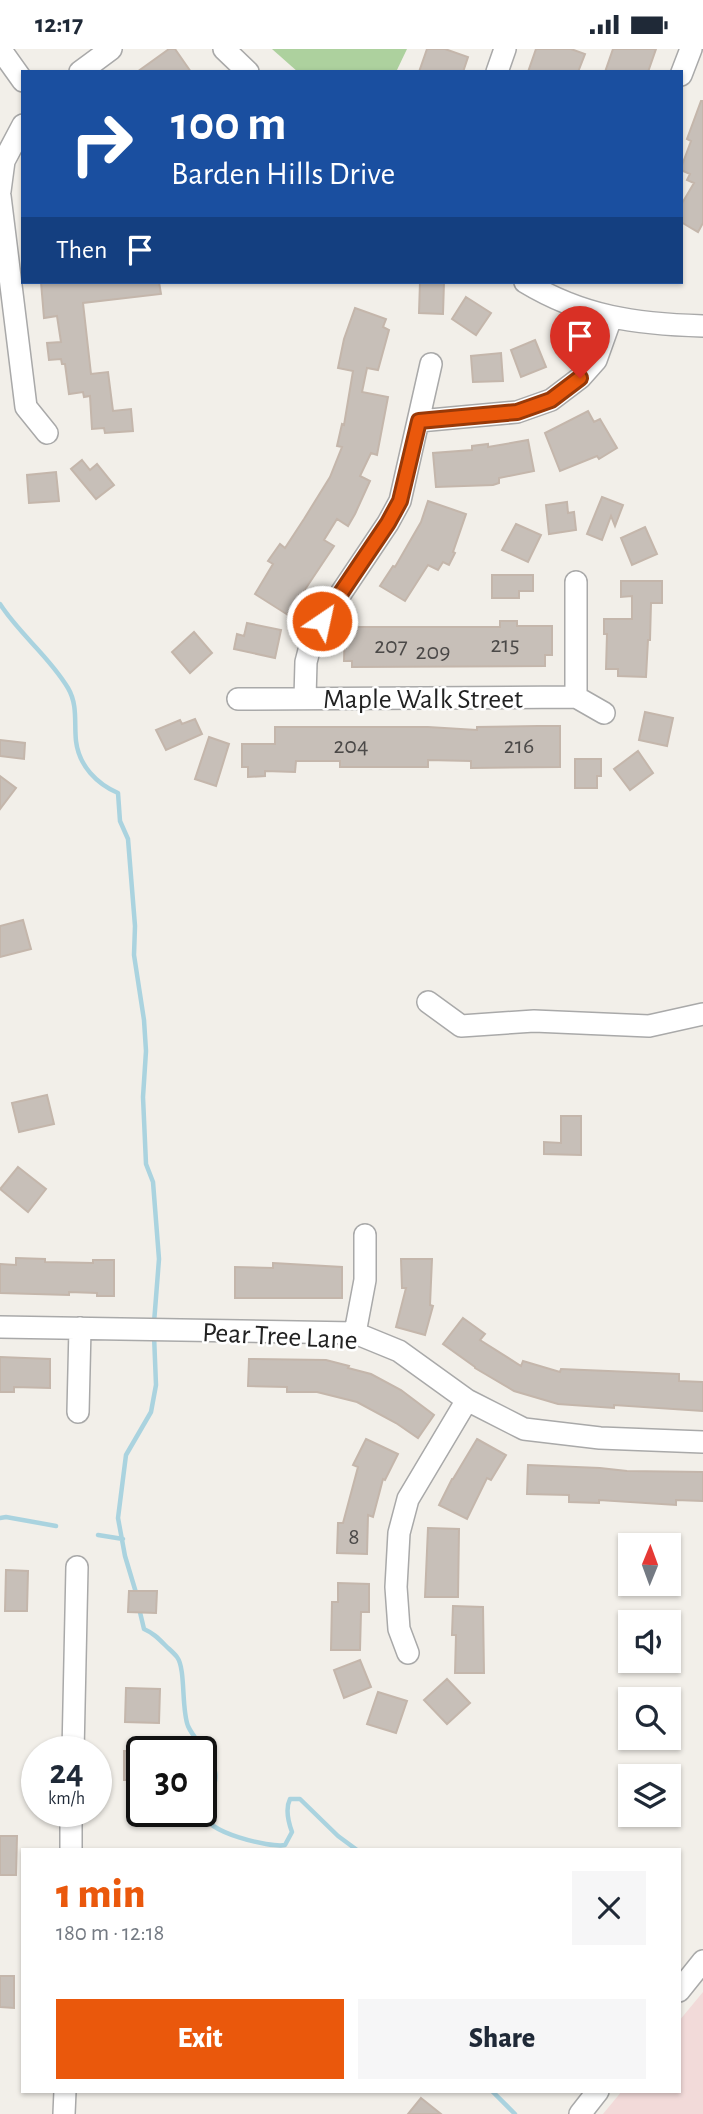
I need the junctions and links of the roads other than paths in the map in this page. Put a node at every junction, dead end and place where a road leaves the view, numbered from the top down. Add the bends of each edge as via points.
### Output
1 (111, 49) edge
2 (224, 49) edge
3 (505, 49) edge
4 (691, 49) edge
5 (2, 53) dead end
6 (83, 70) edge
7 (245, 70) edge
8 (498, 70) edge
9 (683, 70) edge
10 (21, 78) edge
11 (21, 129) edge
12 (0, 191) edge
13 (0, 196) edge
14 (14, 242) edge
15 (528, 284) edge
16 (611, 318) junction
17 (703, 326) edge
18 (430, 364) dead end
19 (419, 421) junction
20 (47, 433) dead end
21 (576, 582) dead end
22 (576, 697) junction
23 (305, 698) junction
24 (238, 699) dead end
25 (604, 713) dead end
26 (428, 1002) dead end
27 (703, 1014) edge
28 (365, 1235) dead end
29 (0, 1327) edge
30 (79, 1328) junction
31 (355, 1333) junction
32 (467, 1400) junction
33 (78, 1412) dead end
34 (703, 1442) edge
35 (76, 1567) dead end
36 (408, 1653) dead end
37 (73, 1736) edge
38 (71, 1827) edge
39 (71, 1848) edge
40 (703, 1961) edge
41 (681, 1988) edge
42 (65, 2093) edge
43 (596, 2093) edge
44 (64, 2114) edge
45 (580, 2114) edge

1 - 6 street
2 - 7 street
3 - 8 street
4 - 9 street
5 - 10 street
11 - 12 street via 4,161
13 - 14 street
14 - 20 street via 26,407
15 - 16 street via 550,297
16 - 17 street
16 - 19 street via 596,360 551,400 517,412
18 - 19 street
19 - 23 street via 400,501 313,635 306,662
21 - 22 street
22 - 23 street, Maple Walk Street
22 - 25 street, Maple Walk Street
23 - 24 street, Maple Walk Street
26 - 27 street via 461,1026 534,1021 649,1026
28 - 31 street via 365,1280
29 - 30 street, Pear Tree Lane
30 - 31 street, Pear Tree Lane
30 - 33 street
31 - 32 street, Pear Tree Lane via 399,1351
32 - 34 street, Pear Tree Lane via 524,1429
32 - 36 street via 408,1499 398,1533 396,1587 400,1629
35 - 37 street
38 - 39 street
40 - 41 street
42 - 44 street
43 - 45 street

